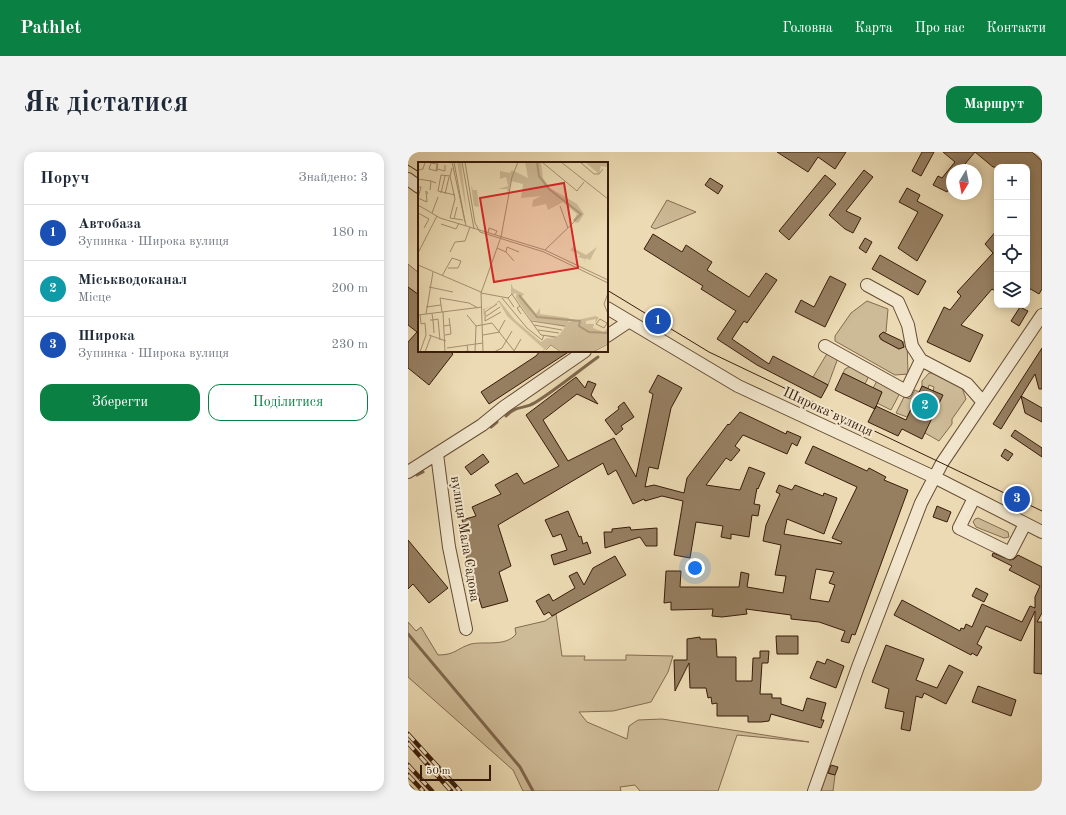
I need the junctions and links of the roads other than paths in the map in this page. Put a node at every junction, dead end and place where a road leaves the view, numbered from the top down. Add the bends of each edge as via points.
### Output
1 (408, 179) edge
2 (418, 186) edge
3 (868, 285) dead end
4 (608, 309) edge
5 (1042, 315) edge
6 (628, 322) junction
7 (608, 335) edge
8 (825, 346) dead end
9 (584, 352) edge
10 (921, 360) junction
11 (982, 401) junction
12 (437, 454) junction
13 (408, 472) edge
14 (934, 477) junction
15 (974, 498) junction
16 (1025, 524) junction
17 (1042, 532) edge
18 (466, 629) dead end
19 (814, 791) edge

1 - 2 street
3 - 10 street via 898,302 908,325 912,346
4 - 6 street, Широка вулиця
5 - 11 street
6 - 7 street
6 - 14 street, Широка вулиця via 738,386
8 - 10 street via 906,391
9 - 12 street
10 - 11 street via 967,384
11 - 14 street
12 - 13 street
12 - 18 street, вулиця Мала Садова via 448,547
14 - 15 street, Широка вулиця
14 - 19 street via 921,503 861,660
15 - 16 street, Широка вулиця
15 - 16 street via 959,528 1010,553
16 - 17 street, Широка вулиця

